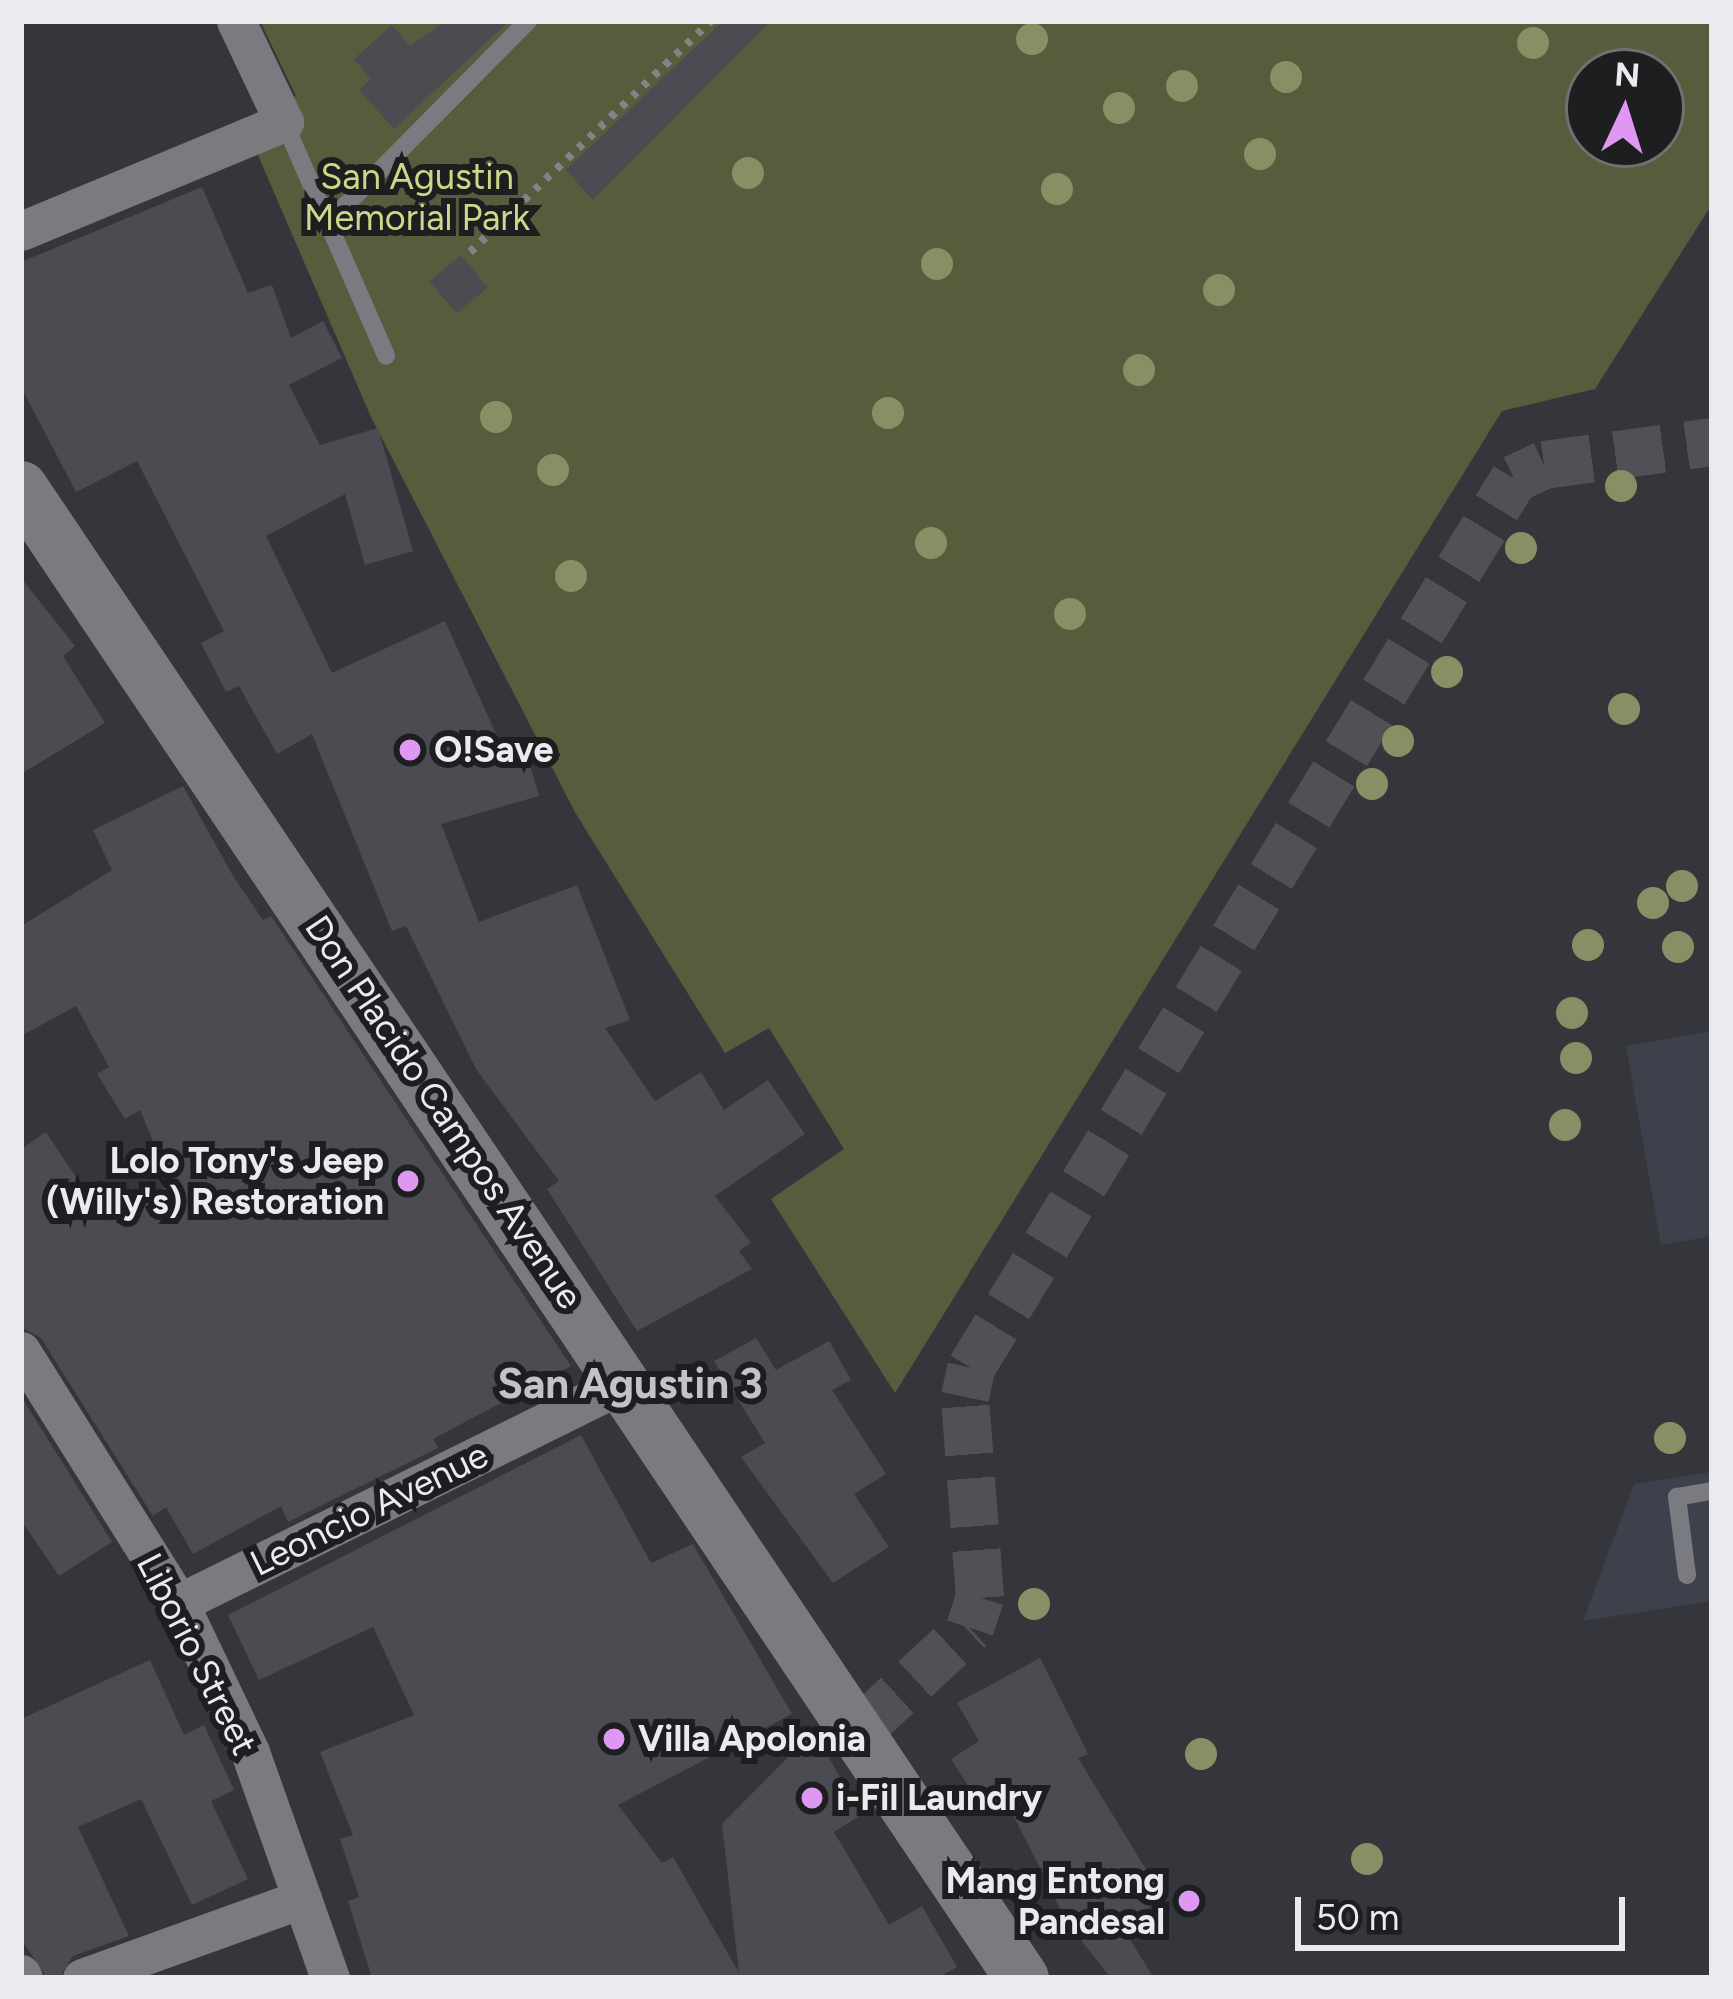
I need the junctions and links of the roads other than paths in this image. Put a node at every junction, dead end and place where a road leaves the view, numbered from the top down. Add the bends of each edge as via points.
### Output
1 (236, 21) edge
2 (528, 21) edge
3 (280, 114) junction
4 (328, 223) junction
5 (21, 231) edge
6 (386, 356) dead end
7 (21, 488) edge
8 (21, 1351) edge
9 (625, 1384) junction
10 (1712, 1491) edge
11 (1687, 1576) dead end
12 (178, 1603) junction
13 (302, 1899) junction
14 (82, 1978) edge
15 (330, 1978) edge
16 (1022, 1978) edge

1 - 3 street
2 - 4 lane
3 - 4 lane
3 - 5 street
4 - 6 lane
7 - 9 main road, Don Placido Campos Avenue
8 - 12 street, Liborio Street
9 - 12 street, Leoncio Avenue
9 - 16 main road, Don Placido Campos Avenue
10 - 11 lane via 1677,1496
12 - 13 street, Liborio Street via 250,1752
13 - 14 street
13 - 15 street, Liborio Street

